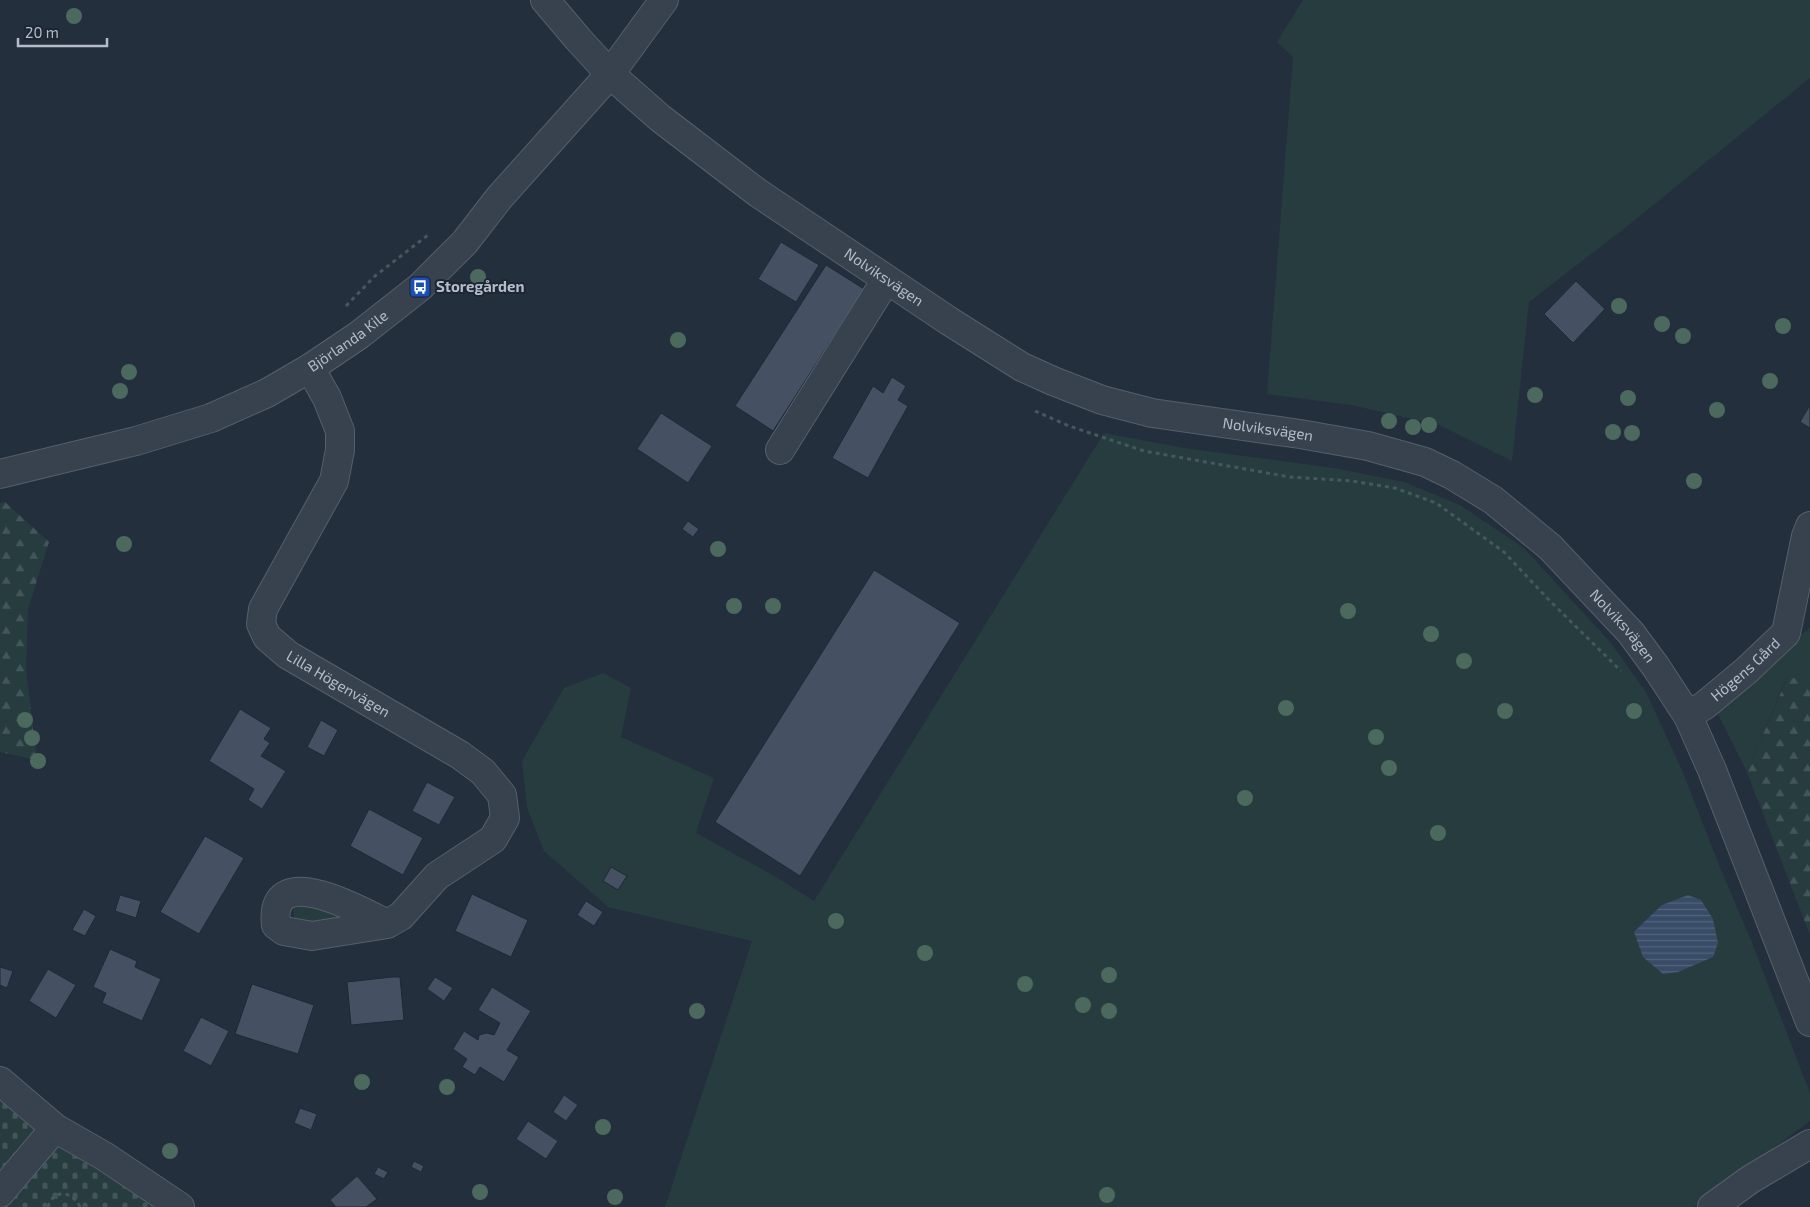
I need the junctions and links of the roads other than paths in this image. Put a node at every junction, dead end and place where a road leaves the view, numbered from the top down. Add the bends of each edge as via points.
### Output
1 (545, 0) edge
2 (664, 0) edge
3 (610, 74) junction
4 (886, 280) junction
5 (310, 368) junction
6 (780, 450) dead end
7 (0, 474) edge
8 (1810, 526) edge
9 (1810, 611) edge
10 (1786, 633) junction
11 (1688, 716) junction
12 (387, 924) dead end
13 (1810, 1022) edge
14 (0, 1081) edge
15 (55, 1128) junction
16 (1810, 1144) edge
17 (0, 1193) edge
18 (180, 1207) edge
19 (1712, 1207) edge

1 - 3 street, Nolviksvägen
2 - 3 street, Björlanda Kile
3 - 4 street, Nolviksvägen via 660,118 758,193
3 - 5 street, Björlanda Kile via 465,242 420,287
4 - 6 street
4 - 11 street, Nolviksvägen via 1022,367 1102,400 1152,413 1368,446 1425,462 1452,475 1493,500 1550,547 1631,633
5 - 7 street, Björlanda Kile via 267,393 211,418 136,441
5 - 12 street, Lilla Högenvägen via 340,431 340,450 334,481 263,609 261,624 267,637 288,655 460,756 483,772 502,795 505,818 493,838 437,876 401,916
8 - 10 street, Högens Gård
9 - 10 street
10 - 11 street, Högens Gård via 1733,682
11 - 13 street, Nolviksvägen
14 - 15 street
15 - 17 street
15 - 18 street via 104,1156
16 - 19 street

